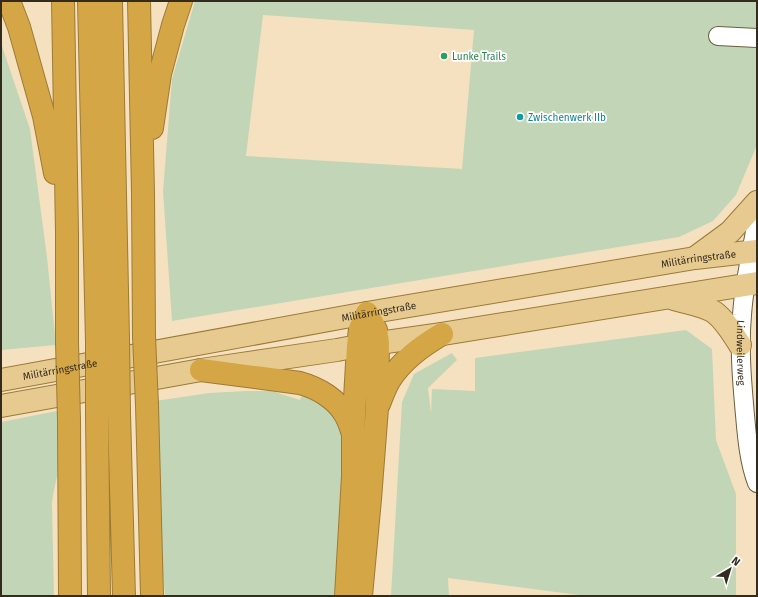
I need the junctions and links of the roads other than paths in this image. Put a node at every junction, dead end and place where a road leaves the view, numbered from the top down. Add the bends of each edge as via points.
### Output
1 (9, 1) edge
2 (63, 1) edge
3 (89, 1) edge
4 (111, 1) edge
5 (139, 1) edge
6 (181, 1) edge
7 (718, 36) dead end
8 (757, 38) edge
9 (143, 193) junction
10 (757, 202) edge
11 (757, 222) edge
12 (67, 233) junction
13 (754, 251) edge
14 (695, 258) junction
15 (751, 284) edge
16 (668, 297) junction
17 (367, 313) junction
18 (442, 334) junction
19 (368, 344) junction
20 (740, 345) junction
21 (201, 370) junction
22 (1, 380) edge
23 (1, 406) edge
24 (377, 408) junction
25 (353, 434) junction
26 (757, 484) edge
27 (70, 596) edge
28 (100, 596) edge
29 (124, 596) edge
30 (152, 596) edge
31 (346, 596) edge
32 (361, 596) edge

1 - 12 highway via 44,116
2 - 12 highway
3 - 28 highway, bridge
4 - 29 highway, bridge
5 - 9 highway
6 - 9 highway via 160,74
7 - 8 street
9 - 30 highway, bridge via 144,336
10 - 14 main road via 730,232
11 - 13 street, Lindweilerweg
12 - 27 highway, bridge
13 - 14 main road, Militärringstraße
13 - 15 street, Lindweilerweg
14 - 17 main road, Militärringstraße
15 - 16 main road
15 - 20 street, Lindweilerweg via 742,314
16 - 18 main road
16 - 20 main road via 701,306 714,313 724,322
17 - 19 highway via 376,330
17 - 22 main road, Militärringstraße
18 - 19 main road
18 - 24 highway via 412,354 401,366 390,381
19 - 21 main road
19 - 24 highway
19 - 25 highway
20 - 26 street, Lindweilerweg via 747,435
21 - 23 main road
21 - 25 highway via 310,386 335,402 346,416
24 - 32 highway
25 - 31 highway

